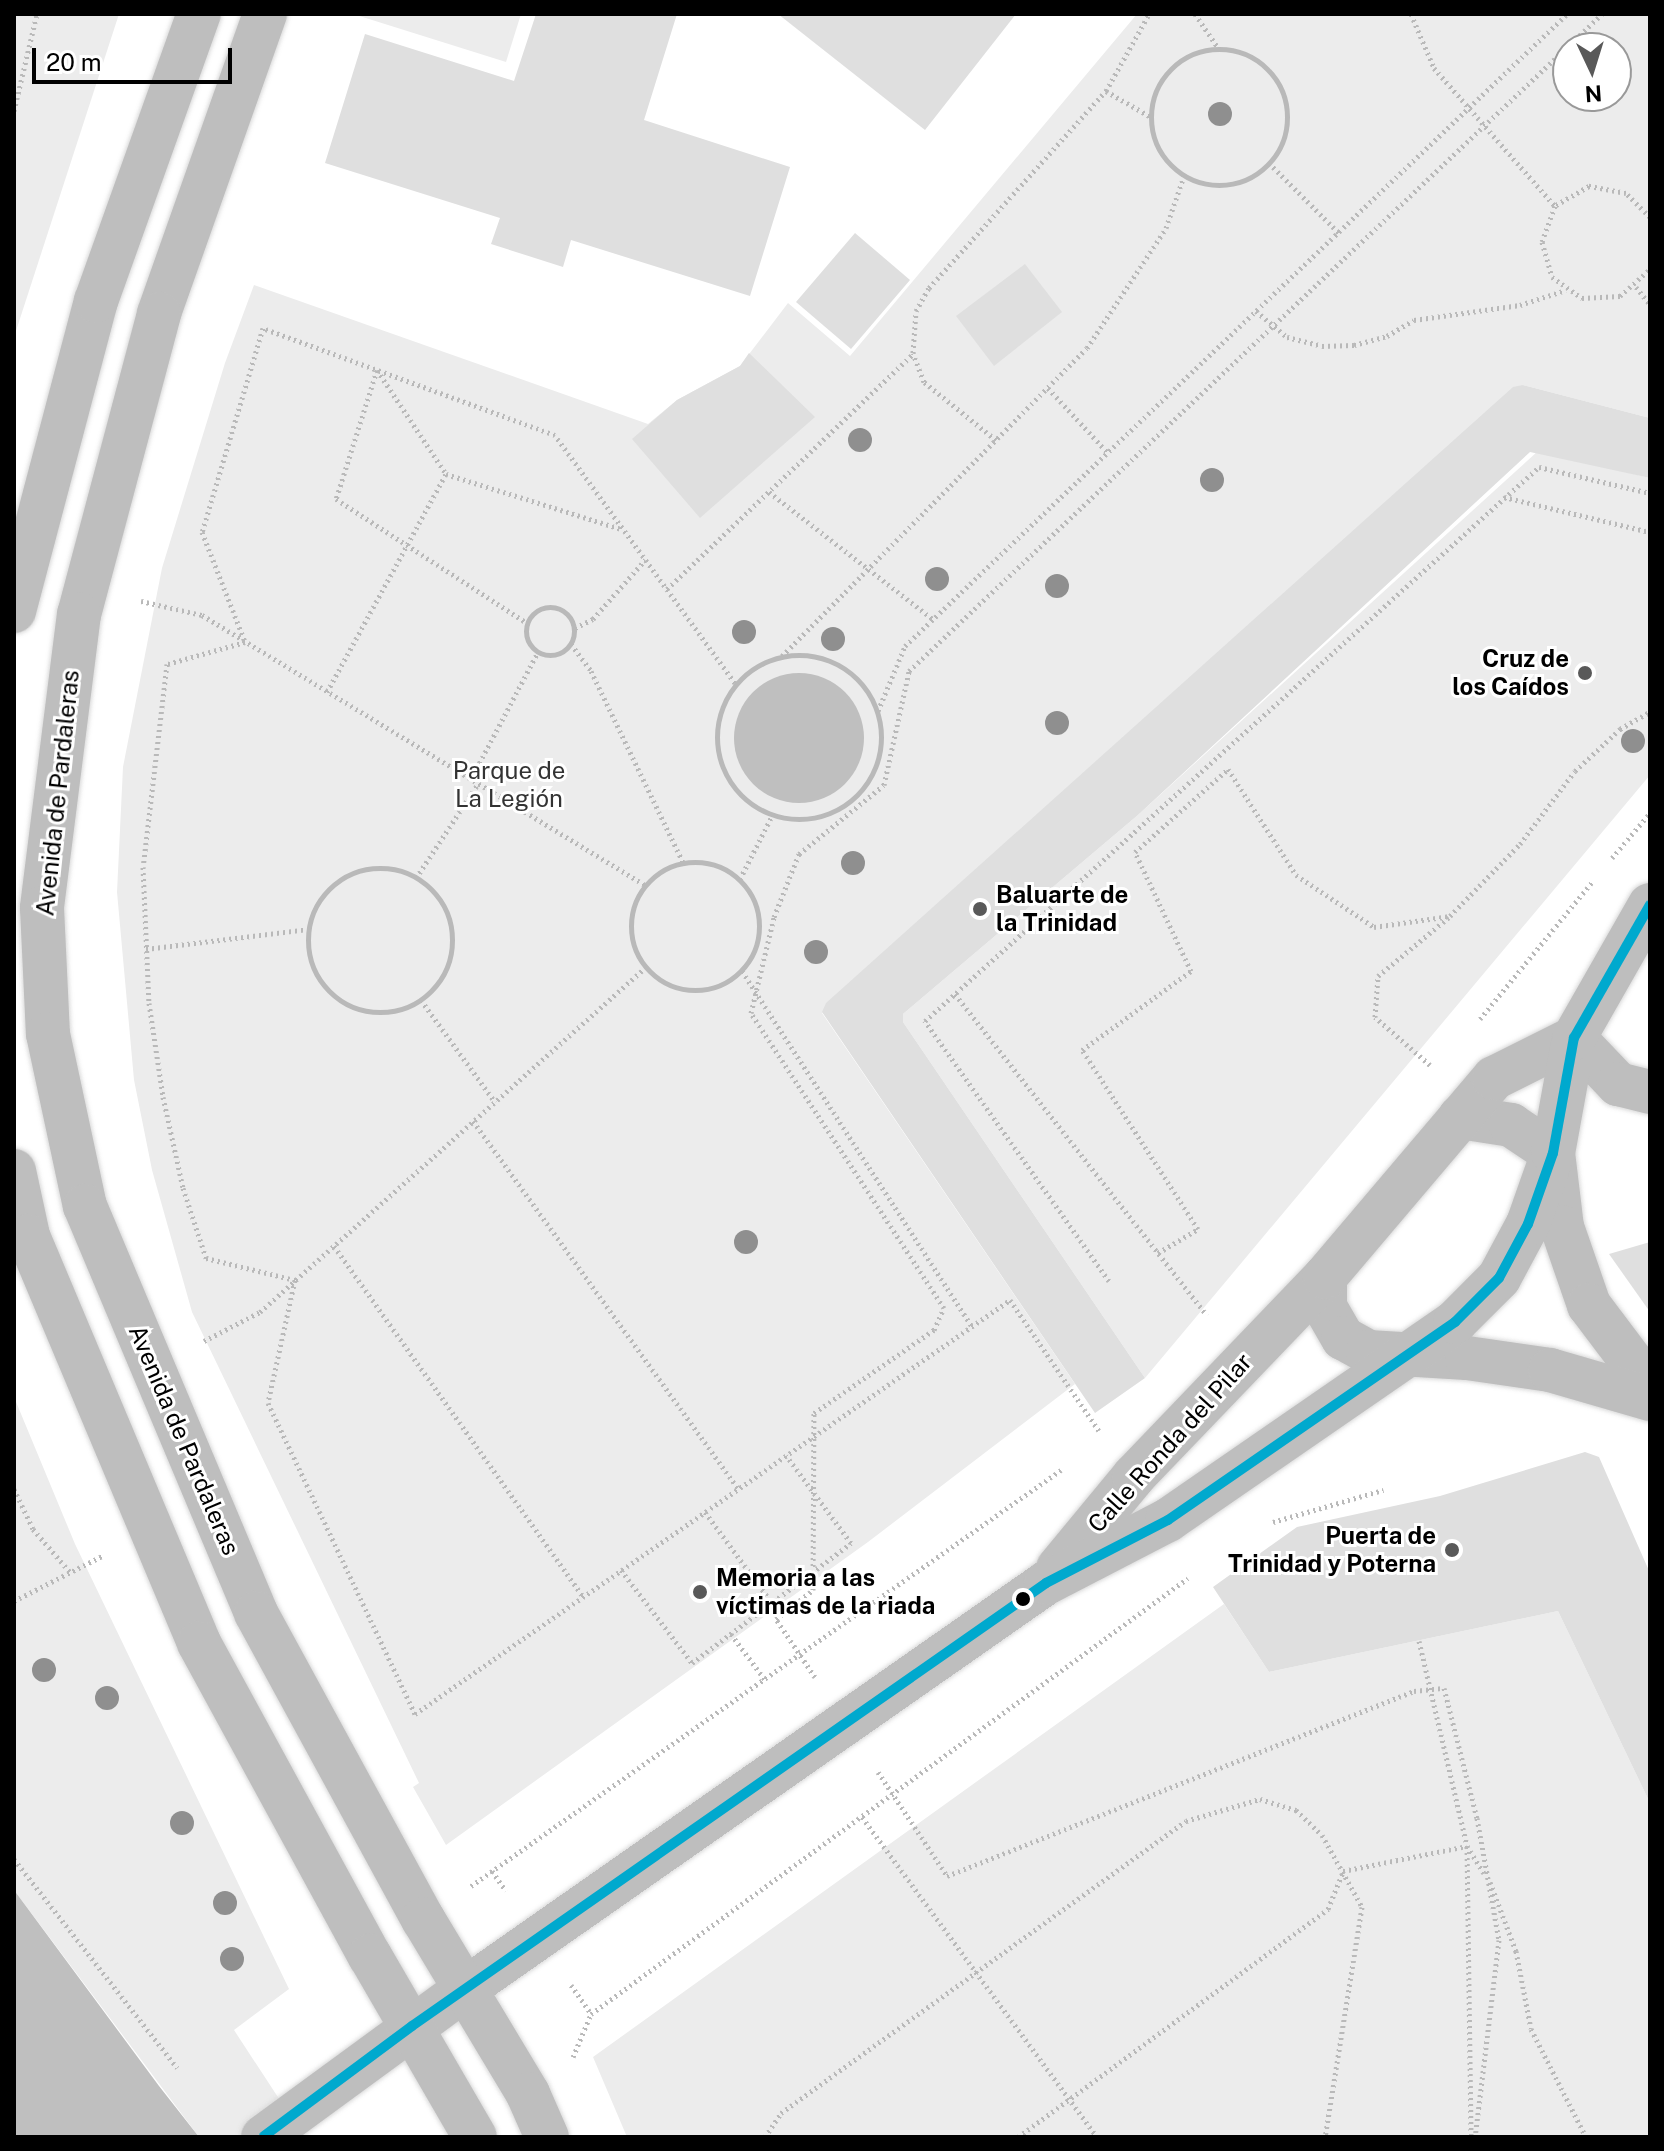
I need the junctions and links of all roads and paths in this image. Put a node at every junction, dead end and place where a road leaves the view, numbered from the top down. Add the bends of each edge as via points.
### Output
1 (37, 14) edge
2 (199, 14) edge
3 (265, 14) edge
4 (1149, 14) edge
5 (1195, 14) edge
6 (1411, 14) edge
7 (1567, 14) edge
8 (1602, 14) edge
9 (1219, 49) junction
10 (1106, 91) junction
11 (1467, 109) junction
12 (14, 111) edge
13 (1151, 117) junction
14 (1483, 127) junction
15 (1269, 163) junction
16 (1184, 176) junction
17 (1555, 206) junction
18 (1650, 217) edge
19 (1339, 233) junction
20 (1650, 269) edge
21 (1636, 287) junction
22 (1566, 290) junction
23 (1650, 304) edge
24 (1256, 311) junction
25 (1274, 326) junction
26 (913, 353) junction
27 (377, 370) junction
28 (1048, 388) junction
29 (996, 440) junction
30 (1108, 453) junction
31 (446, 474) junction
32 (769, 492) junction
33 (1650, 493) edge
34 (1504, 497) junction
35 (623, 529) junction
36 (1650, 532) edge
37 (407, 545) junction
38 (645, 560) junction
39 (868, 570) junction
40 (667, 589) junction
41 (155, 604) dead end
42 (14, 611) edge
43 (933, 619) junction
44 (527, 623) junction
45 (574, 628) junction
46 (245, 642) junction
47 (571, 644) junction
48 (538, 652) junction
49 (782, 656) junction
50 (735, 683) junction
51 (327, 692) junction
52 (878, 711) junction
53 (1650, 712) edge
54 (471, 779) junction
55 (478, 784) junction
56 (772, 816) junction
57 (683, 862) junction
58 (416, 878) junction
59 (740, 879) junction
60 (645, 885) junction
61 (1650, 905) edge
62 (1450, 916) junction
63 (308, 929) junction
64 (146, 949) junction
65 (645, 968) junction
66 (742, 971) junction
67 (757, 992) junction
68 (955, 994) junction
69 (421, 1000) junction
70 (1574, 1038) junction
71 (1437, 1070) dead end
72 (1650, 1092) edge
73 (495, 1102) junction
74 (1460, 1117) junction
75 (473, 1121) junction
76 (1553, 1153) junction
77 (14, 1171) edge
78 (334, 1246) junction
79 (1158, 1253) junction
80 (1325, 1277) junction
81 (295, 1280) junction
82 (1109, 1281) dead end
83 (1202, 1309) dead end
84 (972, 1326) junction
85 (206, 1341) dead end
86 (1404, 1357) junction
87 (1650, 1386) edge
88 (1650, 1399) edge
89 (814, 1436) junction
90 (1105, 1439) dead end
91 (786, 1455) junction
92 (1067, 1466) dead end
93 (14, 1489) edge
94 (738, 1489) junction
95 (1383, 1490) dead end
96 (813, 1492) junction
97 (705, 1512) junction
98 (1260, 1525) dead end
99 (152, 1532) junction
100 (621, 1570) junction
101 (813, 1571) junction
102 (70, 1572) junction
103 (1193, 1575) dead end
104 (1046, 1583) junction
105 (583, 1597) junction
106 (14, 1601) edge
107 (772, 1603) junction
108 (730, 1633) junction
109 (1419, 1641) dead end
110 (801, 1656) junction
111 (766, 1681) junction
112 (1430, 1689) junction
113 (846, 1723) junction
114 (893, 1794) junction
115 (862, 1817) junction
116 (1467, 1846) junction
117 (14, 1859) edge
118 (1343, 1871) junction
119 (1487, 1878) junction
120 (423, 1919) junction
121 (976, 1972) junction
122 (465, 1989) junction
123 (412, 2026) junction
124 (177, 2068) dead end
125 (568, 2070) dead end
126 (1069, 2099) junction
127 (263, 2137) edge
128 (475, 2137) edge
129 (547, 2137) edge
130 (765, 2137) edge
131 (1018, 2137) edge
132 (1097, 2137) edge
133 (1325, 2137) edge
134 (1473, 2137) edge
135 (1586, 2137) edge

1 - 12 path
2 - 42 main road via 96,301
3 - 120 main road, Avenida de Pardaleras via 159,314 79,614 42,908 48,1034 85,1206 256,1613
4 - 10 path
5 - 9 path
6 - 11 path via 1434,68
7 - 11 path
8 - 14 path
9 - 13 path via 1179,62 1164,77
9 - 15 path via 1259,62 1285,98 1287,121
10 - 13 path
10 - 26 path via 929,288 913,325
11 - 14 path
11 - 19 path
13 - 16 path via 1166,160
14 - 17 path
14 - 25 path
15 - 16 path via 1251,178 1229,185
15 - 19 path
16 - 28 path via 1166,228 1135,278 1087,348
17 - 18 path via 1570,193 1608,186 1642,204
17 - 22 path via 1545,223 1544,260
19 - 24 path
20 - 21 path
21 - 22 path via 1601,300
21 - 23 path
22 - 25 path via 1520,305 1414,320 1387,336 1354,345 1322,346 1287,337
24 - 25 path
24 - 30 path
25 - 67 path via 909,671 884,785 799,854 774,917
26 - 29 path via 934,393
26 - 32 path
27 - 31 path
27 - 35 path via 555,435
27 - 37 path via 336,499
27 - 46 path via 263,328 202,532
28 - 29 path
28 - 30 path
29 - 39 path
30 - 43 path
31 - 35 path
31 - 37 path
32 - 39 path
32 - 40 path
33 - 34 path via 1539,467
34 - 36 path
34 - 68 path
35 - 38 path
37 - 44 path
37 - 51 path
38 - 40 path
38 - 45 path via 593,619
39 - 43 path
39 - 49 path
40 - 50 path
41 - 46 path via 202,615
43 - 52 path via 905,646
44 - 45 path via 537,611 552,606 567,613
44 - 48 path via 527,639
45 - 47 path
46 - 51 path
46 - 64 path via 167,664 146,835
47 - 48 path via 553,655
47 - 57 path via 591,671
48 - 54 path
49 - 50 path
49 - 52 path via 822,657 841,666
50 - 56 path via 721,706 715,732 718,760 749,803
51 - 54 path
52 - 56 path via 882,731 875,771 850,802 826,816
53 - 62 path via 1620,729 1575,771 1520,844
54 - 55 path
55 - 58 path
55 - 60 path
56 - 59 path
57 - 59 path via 723,867
57 - 60 path
58 - 63 path via 382,869 349,876 315,907
58 - 69 path via 448,913 453,937 449,962
59 - 66 path via 753,895 759,925 754,954
60 - 65 path via 630,927
61 - 70 main road
62 - 71 path via 1378,976 1375,1017
62 - 79 path via 1374,927 1296,875 1228,769 1135,852 1191,971 1082,1050 1198,1229
63 - 64 path
63 - 69 path via 317,975 332,994 376,1012
64 - 81 path via 163,1097 183,1188 206,1258
65 - 66 path via 662,982 705,991
65 - 73 path
66 - 67 path
67 - 84 path
67 - 89 path via 751,1013 944,1308 934,1330 814,1413
68 - 79 path
68 - 82 path via 925,1021
69 - 73 path
70 - 72 main road via 1618,1084
70 - 74 main road, Calle Ronda del Pilar via 1494,1078
70 - 76 main road, Calle Ronda del Pilar
73 - 75 path
74 - 76 main road via 1511,1125
74 - 80 main road, Calle Ronda del Pilar
75 - 78 path
75 - 94 path
76 - 86 main road, Calle Ronda del Pilar via 1528,1224 1499,1278 1455,1322
76 - 87 main road via 1562,1227 1589,1305
77 - 99 main road via 28,1236
78 - 81 path
78 - 105 path
79 - 83 path
80 - 86 main road via 1325,1307 1343,1338 1368,1352
80 - 104 main road, Calle Ronda del Pilar via 1134,1476
81 - 85 path via 260,1312
81 - 105 path via 268,1403 415,1714
84 - 89 path
84 - 90 path via 1010,1300
86 - 88 main road via 1467,1358 1550,1370
86 - 104 main road, Calle Ronda del Pilar via 1168,1520
89 - 91 path
89 - 96 path
91 - 94 path
91 - 96 path
92 - 110 path
93 - 102 path via 33,1529
94 - 97 path
95 - 98 path
96 - 101 path
96 - 101 path via 851,1543
97 - 100 path
97 - 107 path
99 - 102 path
99 - 123 main road via 199,1643
100 - 105 path
100 - 108 path via 692,1663
101 - 107 path
101 - 110 path via 813,1590 776,1619
102 - 106 path
103 - 114 path
104 - 113 main road
107 - 108 path
108 - 111 path
109 - 112 path
110 - 111 path
110 - 113 path
111 - 120 path
112 - 114 path via 947,1876
112 - 116 path
112 - 119 path via 1444,1688
113 - 114 path
113 - 122 main road
114 - 115 path
115 - 121 path
115 - 125 path via 591,2014
116 - 118 path
116 - 119 path
116 - 134 path
117 - 124 path
118 - 121 path via 1322,1835 1296,1810 1260,1799 1222,1807 1186,1821
118 - 126 path via 1328,1909
118 - 133 path via 1362,1907
119 - 134 path via 1499,1940
119 - 135 path via 1516,1951 1531,2029
120 - 122 main road, Avenida de Pardaleras
121 - 126 path
121 - 130 path via 781,2113
122 - 123 main road
122 - 129 main road, Avenida de Pardaleras via 528,2094
123 - 127 main road
123 - 128 main road
126 - 131 path
126 - 132 path

